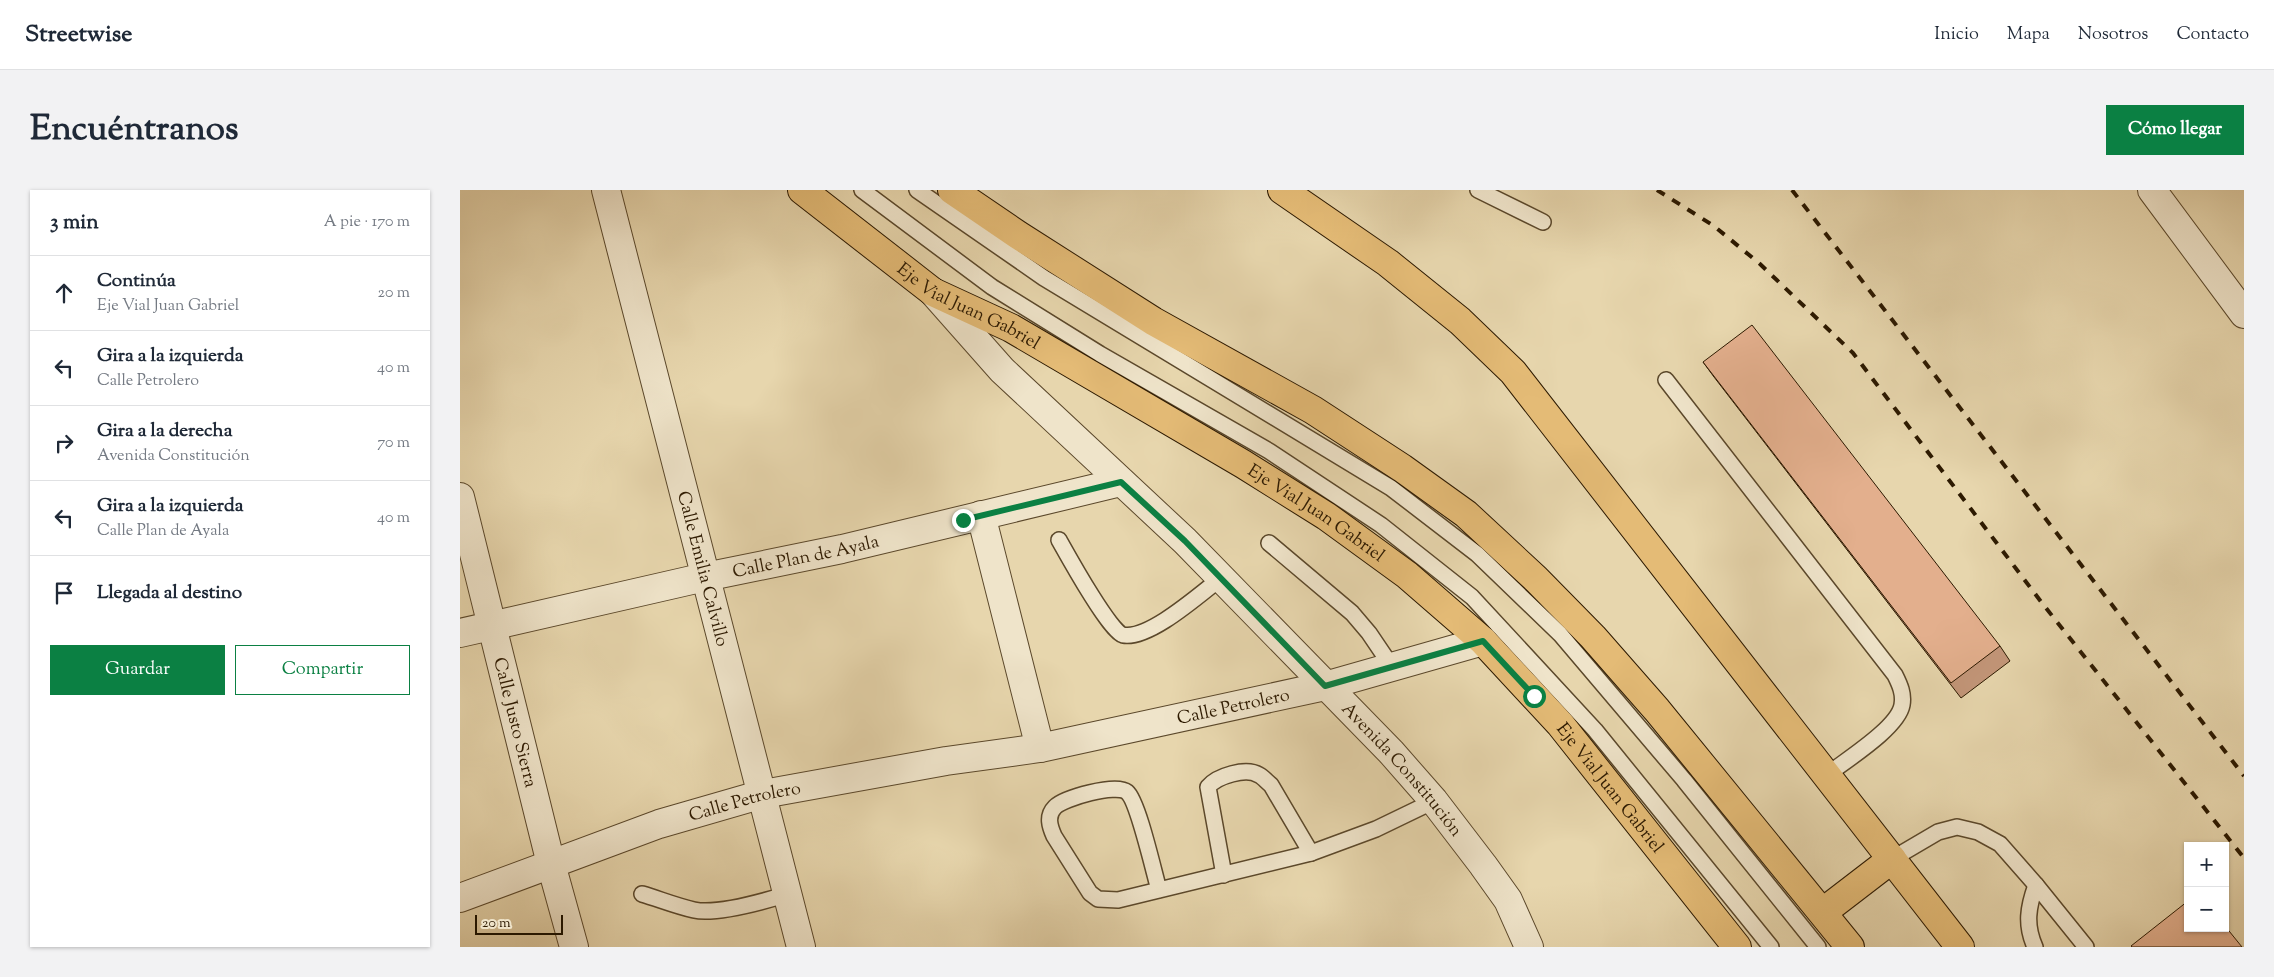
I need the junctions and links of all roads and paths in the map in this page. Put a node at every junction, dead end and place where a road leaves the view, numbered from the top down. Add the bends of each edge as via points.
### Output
1 (606, 190) edge
2 (802, 190) edge
3 (862, 190) edge
4 (916, 190) edge
5 (952, 190) edge
6 (1282, 190) edge
7 (1478, 190) edge
8 (2152, 190) edge
9 (1543, 222) dead end
10 (933, 292) junction
11 (2240, 301) edge
12 (1666, 380) dead end
13 (1121, 482) junction
14 (460, 497) edge
15 (981, 515) junction
16 (1059, 540) dead end
17 (1269, 543) dead end
18 (705, 577) junction
19 (1221, 578) junction
20 (492, 626) junction
21 (460, 633) edge
22 (1483, 641) junction
23 (1392, 667) junction
24 (1325, 686) junction
25 (1040, 748) junction
26 (1827, 775) junction
27 (763, 794) junction
28 (1434, 801) junction
29 (1311, 854) junction
30 (1892, 859) junction
31 (551, 864) junction
32 (1224, 875) junction
33 (2036, 885) junction
34 (1159, 890) junction
35 (642, 894) dead end
36 (788, 894) junction
37 (460, 898) edge
38 (1823, 912) junction
39 (574, 947) edge
40 (801, 947) edge
41 (1528, 947) edge
42 (1737, 947) edge
43 (1771, 947) edge
44 (1818, 947) edge
45 (1850, 947) edge
46 (1960, 947) edge
47 (2035, 947) edge
48 (2086, 947) edge

1 - 18 street, Calle Emilia Calvillo
2 - 10 main road, Eje Vial Juan Gabriel
3 - 43 lane via 992,287 1100,354 1269,451 1381,525 1472,597 1595,730
4 - 44 lane via 1044,278 1391,488 1477,554 1560,634 1684,780
5 - 38 main road via 1153,321 1313,410 1466,514 1593,637
6 - 26 main road via 1388,263 1460,321 1512,372
7 - 9 lane
8 - 11 street
10 - 13 street, Avenida Constitución via 1002,370
10 - 22 main road, Eje Vial Juan Gabriel via 1011,328 1326,516 1407,575
12 - 26 lane via 1895,676 1902,691 1902,706 1892,724
13 - 15 street, Calle Plan de Ayala
13 - 19 street, Avenida Constitución
14 - 20 street, Calle Justo Sierra
15 - 18 street, Calle Plan de Ayala via 842,549
15 - 25 street
16 - 19 lane via 1096,601 1122,635 1151,630
17 - 23 lane via 1352,614
18 - 20 street, Calle Plan de Ayala
18 - 27 street, Calle Emilia Calvillo
19 - 24 street, Avenida Constitución
20 - 21 street, Calle Plan de Ayala
20 - 31 street, Calle Justo Sierra
22 - 23 street, Calle Petrolero
22 - 42 main road, Eje Vial Juan Gabriel via 1560,724
23 - 24 street, Calle Petrolero
24 - 25 street, Calle Petrolero
24 - 28 street, Avenida Constitución
25 - 27 street, Calle Petrolero via 946,761
26 - 30 main road
27 - 31 street, Calle Petrolero via 659,824
27 - 36 street, Calle Emilia Calvillo
28 - 29 lane via 1376,829
28 - 41 street, Avenida Constitución via 1508,900
29 - 32 lane
29 - 32 lane via 1264,778 1249,772 1224,776 1208,787
30 - 33 lane via 1938,832 1957,827 1978,832 2000,844
30 - 38 main road
30 - 46 main road
31 - 37 street, Calle Petrolero
31 - 39 street, Calle Justo Sierra
32 - 34 lane
33 - 47 lane via 2028,916
33 - 48 lane
34 - 34 lane via 1128,792 1110,788 1053,808 1050,828 1090,893 1098,899 1118,900
35 - 36 lane via 695,911 764,901
36 - 40 street, Calle Emilia Calvillo
38 - 45 main road

